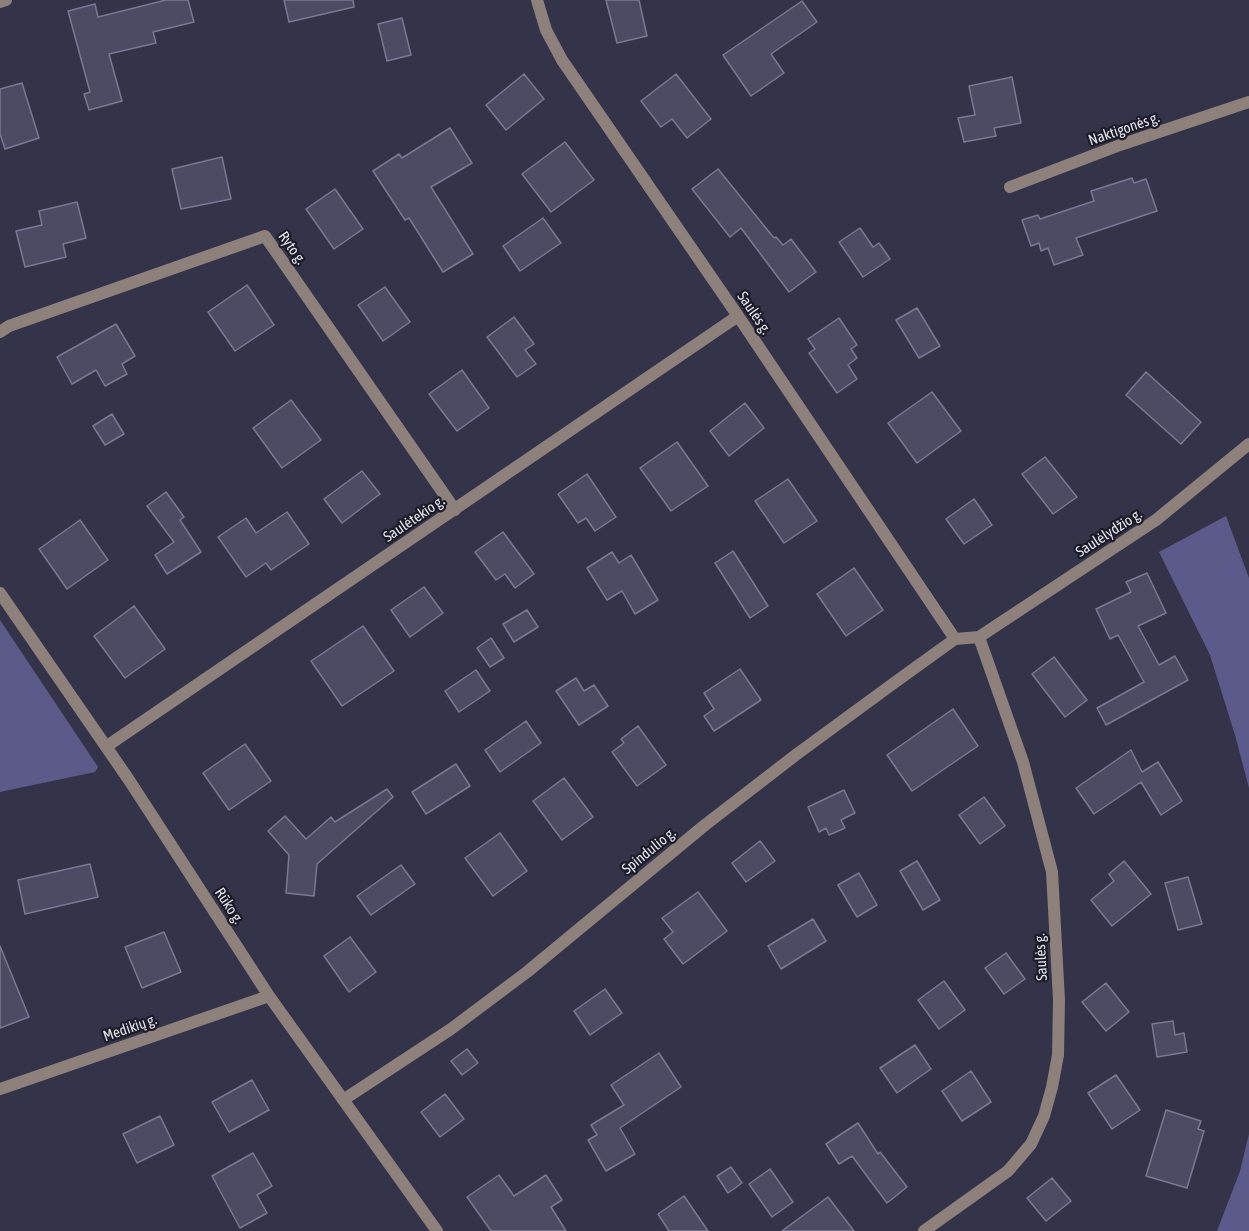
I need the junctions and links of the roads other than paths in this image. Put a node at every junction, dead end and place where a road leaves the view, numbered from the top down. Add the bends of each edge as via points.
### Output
1 (6, 0) edge
2 (537, 0) edge
3 (0, 2) edge
4 (1249, 102) edge
5 (1010, 187) dead end
6 (738, 316) junction
7 (0, 332) edge
8 (1249, 444) edge
9 (455, 510) junction
10 (0, 593) edge
11 (979, 637) junction
12 (956, 639) junction
13 (107, 746) junction
14 (269, 996) junction
15 (0, 1089) edge
16 (343, 1100) junction
17 (437, 1231) edge
18 (924, 1231) edge

1 - 3 street
2 - 6 street, Saulės g. via 546,30 562,60
4 - 5 street, Naktigonės g.
6 - 9 street, Saulėtekio g.
6 - 12 street, Saulės g.
7 - 9 street, Ryto g. via 265,236
8 - 11 street, Saulėlydžio g. via 1156,520
9 - 13 street, Saulėtekio g.
10 - 13 street, Rūko g.
11 - 12 street
11 - 18 street, Saulės g. via 1023,762 1052,872 1058,1055 1044,1116 1031,1144 1008,1171
12 - 16 street, Spindulio g. via 705,825 460,1022
13 - 14 street, Rūko g.
14 - 15 street, Medikių g.
14 - 16 street, Rūko g.
16 - 17 street, Rūko g.

